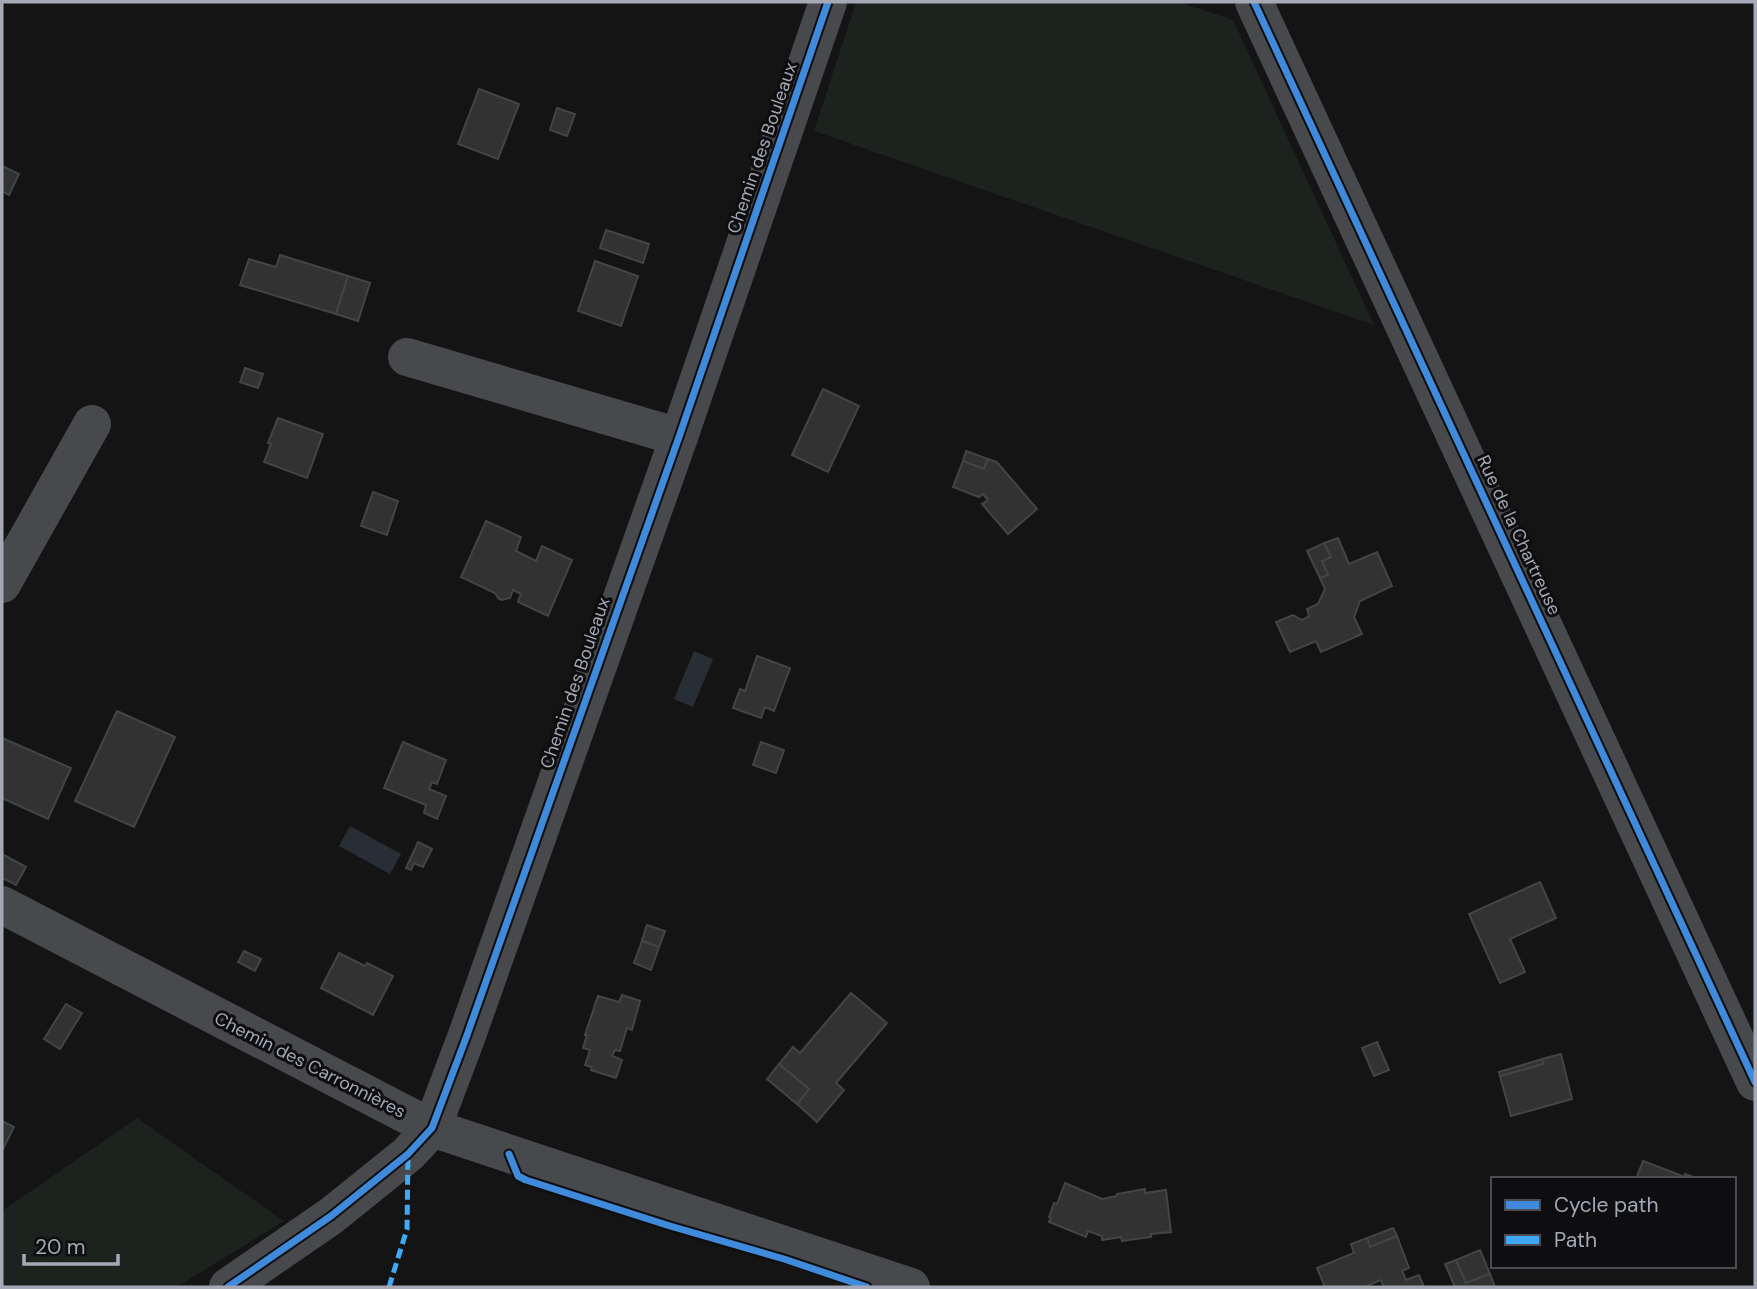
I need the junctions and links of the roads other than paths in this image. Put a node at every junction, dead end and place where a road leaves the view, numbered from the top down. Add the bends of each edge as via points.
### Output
1 (828, 2) edge
2 (1254, 2) edge
3 (407, 357) dead end
4 (92, 424) dead end
5 (679, 438) junction
6 (2, 584) edge
7 (2, 905) edge
8 (1755, 1082) edge
9 (432, 1128) junction
10 (228, 1287) edge
11 (911, 1287) edge

1 - 5 street, Chemin des Bouleaux
2 - 8 street, Rue de la Chartreuse
3 - 5 street
4 - 6 street
5 - 9 street, Chemin des Bouleaux
7 - 9 street, Chemin des Carronnières
9 - 10 street, Chemin des Bouleaux via 408,1154 331,1216
9 - 11 street, Chemin des Carronnières

